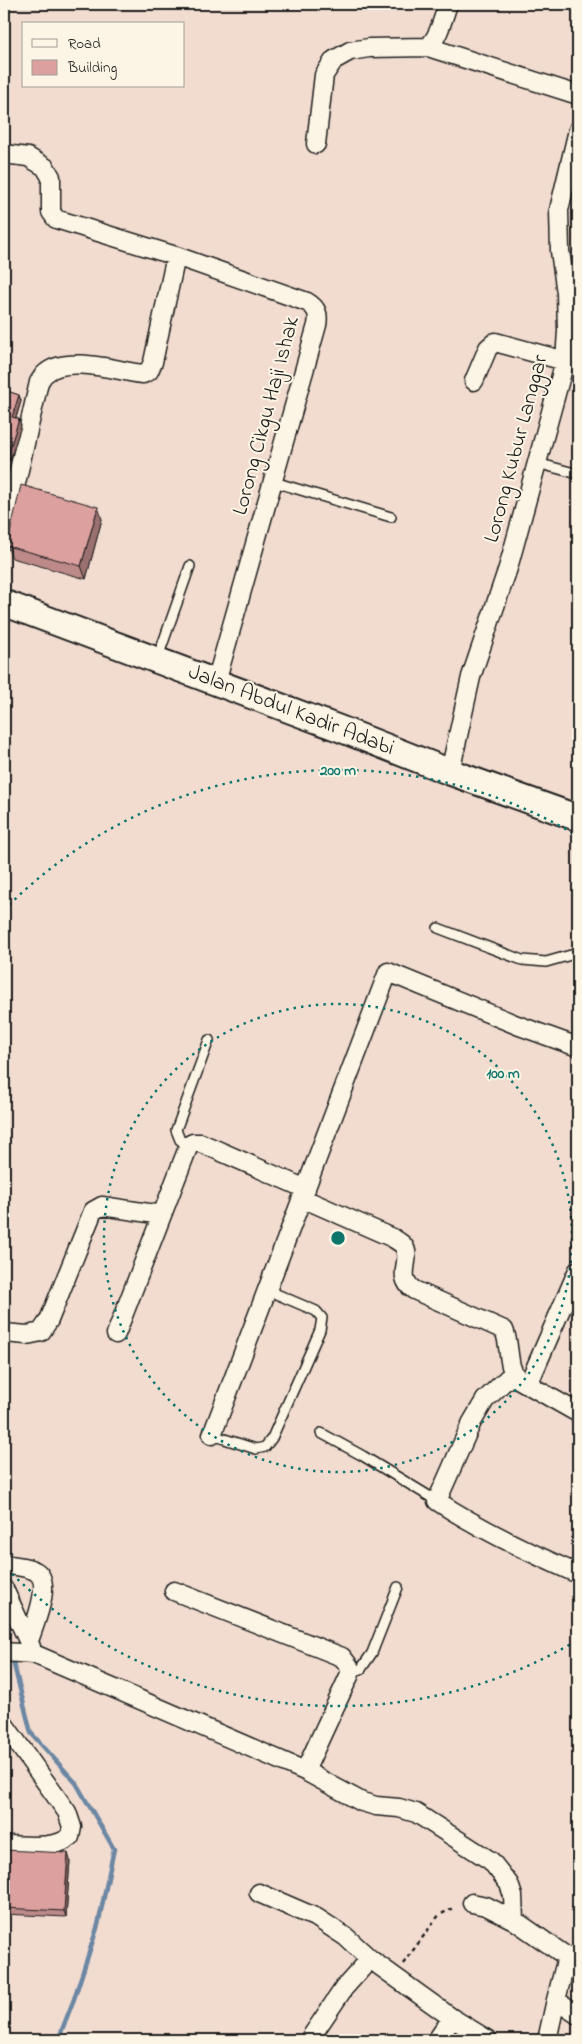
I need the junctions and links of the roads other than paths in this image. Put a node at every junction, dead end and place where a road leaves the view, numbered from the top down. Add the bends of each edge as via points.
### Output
1 (448, 4) edge
2 (428, 47) junction
3 (578, 95) edge
4 (578, 130) edge
5 (316, 144) dead end
6 (4, 154) edge
7 (176, 256) junction
8 (572, 294) edge
9 (565, 361) junction
10 (474, 381) dead end
11 (537, 462) junction
12 (578, 474) edge
13 (274, 482) junction
14 (391, 516) dead end
15 (4, 536) edge
16 (190, 566) dead end
17 (4, 603) edge
18 (157, 660) junction
19 (216, 682) junction
20 (450, 772) junction
21 (578, 818) edge
22 (438, 928) dead end
23 (578, 953) edge
24 (209, 1040) dead end
25 (578, 1047) edge
26 (190, 1145) junction
27 (304, 1194) junction
28 (162, 1215) junction
29 (578, 1270) edge
30 (267, 1290) junction
31 (4, 1333) edge
32 (116, 1334) dead end
33 (512, 1374) junction
34 (528, 1385) junction
35 (578, 1413) edge
36 (321, 1433) dead end
37 (212, 1435) joint
38 (437, 1501) junction
39 (4, 1564) edge
40 (578, 1574) edge
41 (398, 1587) dead end
42 (4, 1589) edge
43 (174, 1591) dead end
44 (29, 1650) junction
45 (4, 1652) edge
46 (350, 1674) junction
47 (4, 1724) edge
48 (305, 1771) junction
49 (4, 1845) edge
50 (259, 1893) dead end
51 (472, 1903) road end
52 (514, 1920) junction
53 (370, 1959) junction
54 (556, 2000) junction
55 (578, 2015) edge
56 (452, 2018) junction
57 (309, 2040) edge
58 (437, 2040) edge
59 (488, 2040) edge
60 (547, 2040) edge

1 - 2 street via 438,32
2 - 3 street
2 - 5 street via 369,48 350,51 334,60 324,75
4 - 8 street, Lorong Kubur Langgar via 559,210 560,251
6 - 7 street via 28,157 45,167 51,177 51,212 56,219
7 - 13 street, Lorong Cikgu Haji Ishak via 308,302 317,312 317,325
7 - 15 street via 149,371 143,374 83,364 62,366 47,372 39,382
8 - 9 street, Lorong Kubur Langgar
9 - 10 street via 496,342 488,348
9 - 11 street, Lorong Kubur Langgar
11 - 12 lane
11 - 20 street, Lorong Kubur Langgar via 508,568 471,677
13 - 14 lane
13 - 19 street, Lorong Cikgu Haji Ishak
16 - 18 lane
17 - 18 main road, Jalan Abdul Kadir Adabi
18 - 19 main road, Jalan Abdul Kadir Adabi
19 - 20 main road, Jalan Abdul Kadir Adabi
20 - 21 main road, Jalan Abdul Kadir Adabi
22 - 23 lane via 522,960 546,962
24 - 26 lane via 176,1130 180,1140
25 - 27 street via 388,972
26 - 27 street via 201,1144
26 - 28 street
27 - 30 street
27 - 33 street via 404,1246 404,1276 407,1285 414,1290 504,1330
28 - 31 street via 97,1208 41,1332 27,1335
28 - 32 street
29 - 34 street
30 - 37 street
30 - 37 lane via 316,1311 322,1318 320,1330 272,1438 265,1447 256,1449
33 - 34 street
33 - 38 street via 485,1400 472,1422
34 - 35 street
36 - 38 lane
38 - 40 street via 534,1555
39 - 44 street via 36,1572 44,1583
41 - 46 lane via 372,1653 361,1668
42 - 44 street
43 - 46 street via 342,1657 349,1666
44 - 45 street
44 - 48 street
46 - 48 street
47 - 49 street via 67,1812 72,1826 70,1837 64,1842
48 - 52 street via 362,1802 416,1813 491,1861 509,1884
50 - 53 street via 317,1918 346,1937
51 - 52 street
52 - 54 street via 563,1954 566,1961
53 - 56 street
53 - 57 street via 344,1988
54 - 55 street
54 - 60 street
56 - 58 street
56 - 59 street

